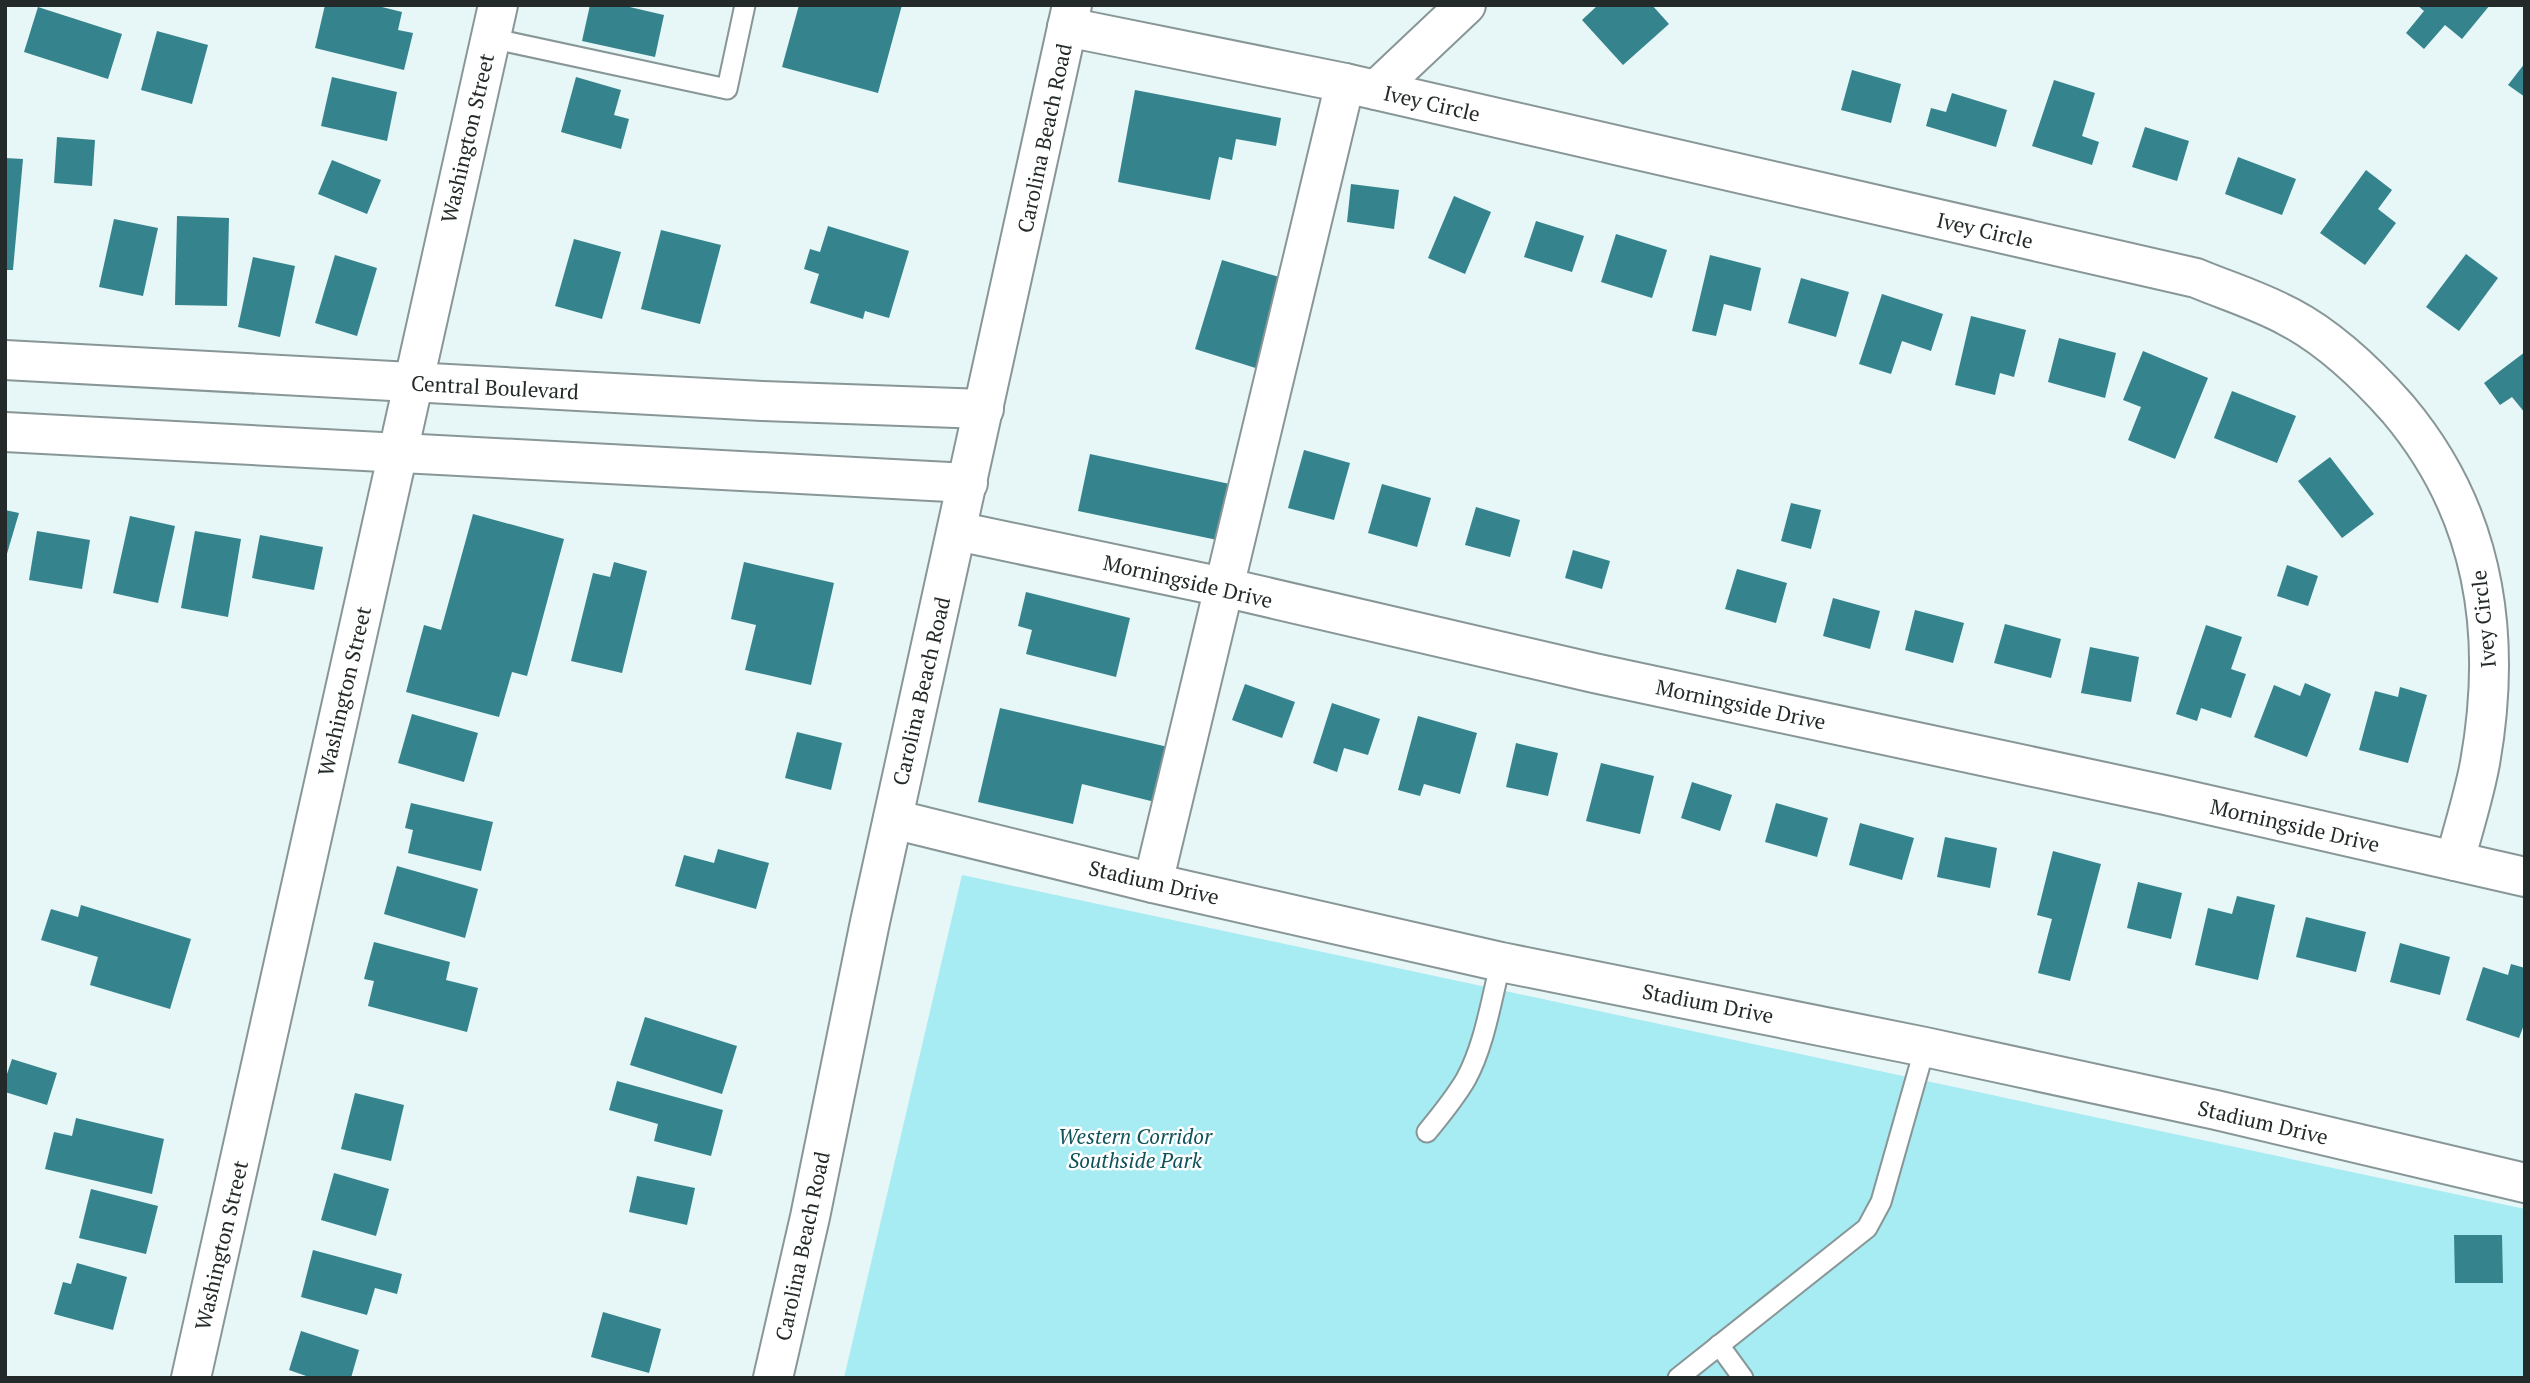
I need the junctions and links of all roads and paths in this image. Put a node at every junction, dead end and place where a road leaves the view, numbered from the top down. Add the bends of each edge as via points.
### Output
1 (745, 5) edge
2 (1466, 5) edge
3 (1070, 16) edge
4 (494, 22) edge
5 (1361, 87) junction
6 (5, 360) edge
7 (412, 382) junction
8 (984, 409) junction
9 (5, 432) edge
10 (397, 453) junction
11 (968, 483) junction
12 (957, 531) junction
13 (1223, 587) junction
14 (893, 820) junction
15 (2455, 861) junction
16 (2525, 877) edge
17 (1153, 883) junction
18 (1501, 962) junction
19 (1925, 1047) junction
20 (1427, 1132) dead end
21 (2525, 1183) edge
22 (1719, 1345) junction
23 (191, 1378) edge
24 (773, 1378) edge
25 (1678, 1378) edge
26 (1742, 1378) edge

1 - 4 lane via 727,89
2 - 5 main road
3 - 5 main road, Ivey Circle
3 - 8 main road, Carolina Beach Road
4 - 7 main road, Washington Street
5 - 13 main road
5 - 15 main road, Ivey Circle via 2196,278 2289,317 2324,338 2374,382 2415,430 2464,516 2481,575 2489,678 2480,764
6 - 7 main road, Central Boulevard
7 - 8 main road, Central Boulevard
7 - 10 main road, Washington Street
8 - 11 main road, Carolina Beach Road
9 - 10 main road
10 - 11 main road
10 - 23 main road, Washington Street
11 - 12 main road, Carolina Beach Road
12 - 13 main road, Morningside Drive
12 - 14 main road, Carolina Beach Road
13 - 15 main road, Morningside Drive
13 - 17 main road
14 - 17 main road, Stadium Drive
14 - 24 main road, Carolina Beach Road
15 - 16 main road, Morningside Drive
17 - 18 main road, Stadium Drive
18 - 19 main road, Stadium Drive
18 - 20 lane via 1467,1077
19 - 21 main road, Stadium Drive
19 - 22 lane via 1881,1202 1867,1228
22 - 25 lane
22 - 26 lane

